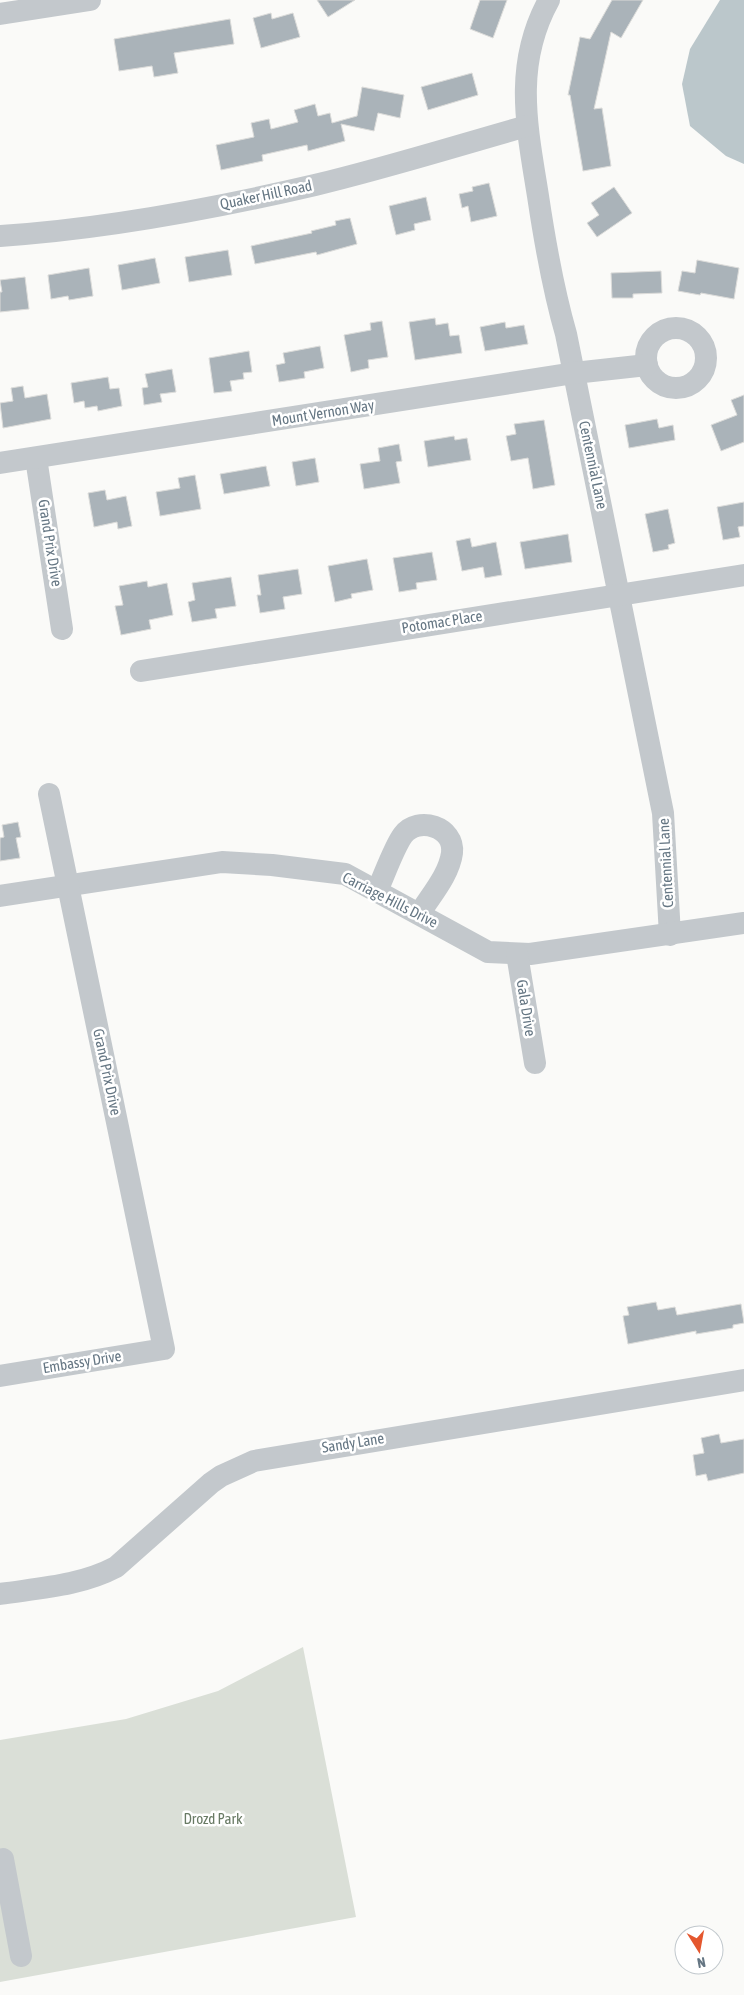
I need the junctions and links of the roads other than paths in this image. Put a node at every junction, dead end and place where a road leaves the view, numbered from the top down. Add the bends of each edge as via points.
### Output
1 (90, 0) edge
2 (549, 0) edge
3 (0, 14) edge
4 (527, 126) junction
5 (0, 236) edge
6 (647, 365) dead end
7 (574, 374) junction
8 (36, 458) junction
9 (0, 463) edge
10 (744, 574) edge
11 (619, 594) junction
12 (62, 629) dead end
13 (140, 671) dead end
14 (49, 794) dead end
15 (68, 884) junction
16 (377, 891) junction
17 (0, 896) edge
18 (420, 913) junction
19 (744, 923) edge
20 (670, 935) junction
21 (517, 954) junction
22 (535, 1063) dead end
23 (164, 1349) joint
24 (0, 1376) edge
25 (744, 1380) edge
26 (0, 1594) edge
27 (0, 1860) edge
28 (21, 1956) dead end

1 - 3 street
2 - 4 street, Centennial Lane via 536,28 527,61 524,96
4 - 5 street, Quaker Hill Road via 317,184 229,204 42,233
4 - 7 street, Centennial Lane via 549,264
6 - 7 street, Mount Vernon Way
7 - 8 street, Mount Vernon Way
7 - 11 street, Centennial Lane
8 - 9 street, Mount Vernon Way
8 - 12 street, Grand Prix Drive
10 - 11 street, Potomac Place
11 - 13 street, Potomac Place
11 - 20 street, Centennial Lane via 663,813
14 - 15 street, Grand Prix Drive
15 - 16 street, Carriage Hills Drive via 222,862 345,874
15 - 17 street, Carriage Hills Drive
15 - 23 street, Grand Prix Drive
16 - 18 street, Carriage Hills Drive
16 - 18 street via 404,834 415,826 430,824 441,829 450,839 452,851 448,868
18 - 21 street, Carriage Hills Drive via 488,952
19 - 20 street, Carriage Hills Drive
20 - 21 street, Carriage Hills Drive
21 - 22 street, Gala Drive
23 - 24 street, Embassy Drive
25 - 26 street, Sandy Lane via 254,1460 211,1483 116,1567 100,1576
27 - 28 street

